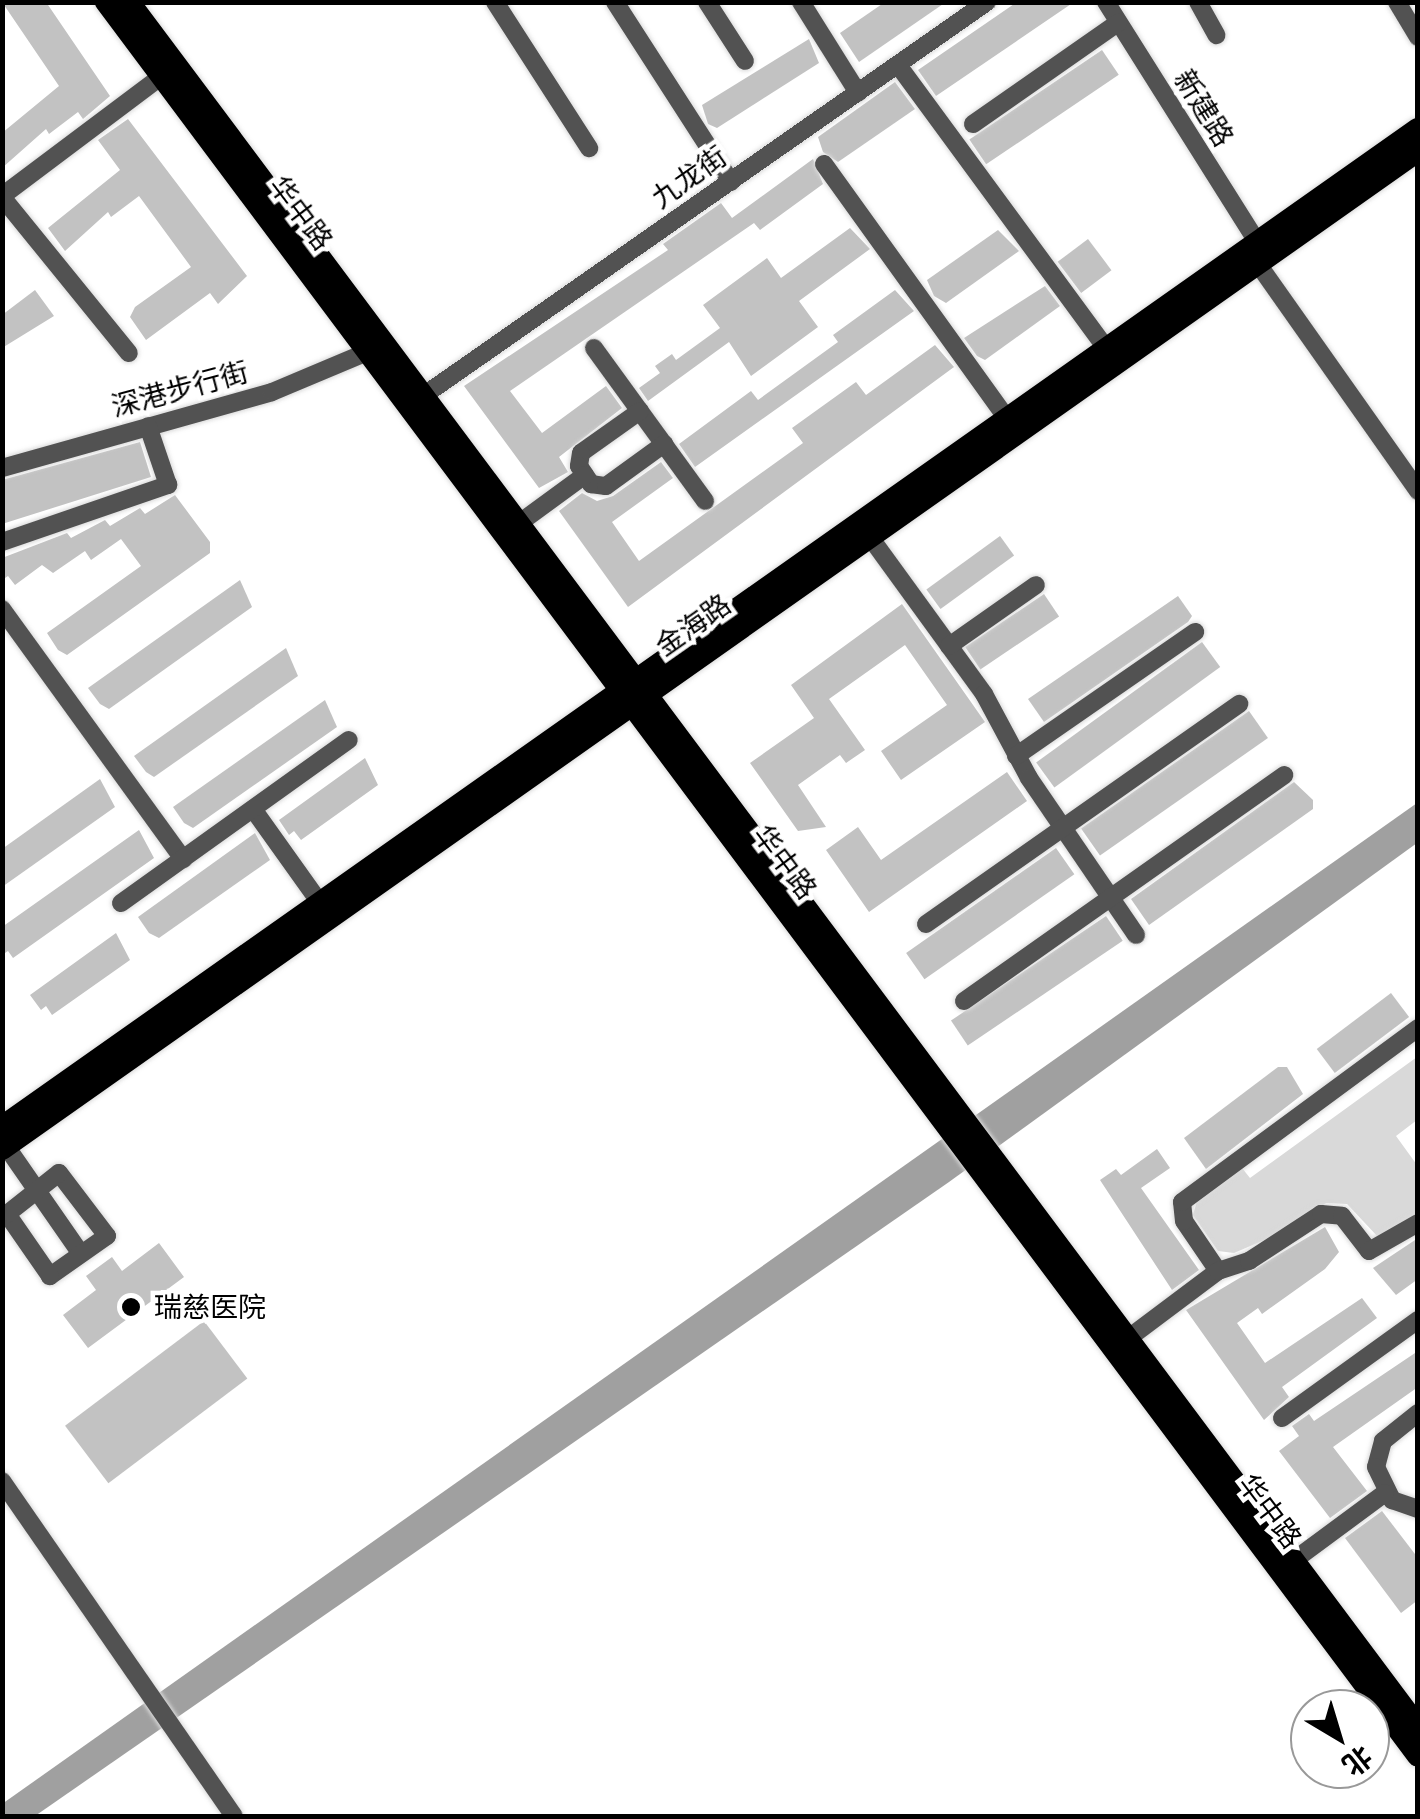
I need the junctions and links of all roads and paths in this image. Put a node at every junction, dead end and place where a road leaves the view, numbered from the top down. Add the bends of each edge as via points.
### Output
1 (106, 2) edge
2 (129, 2) edge
3 (495, 2) edge
4 (615, 2) edge
5 (707, 2) edge
6 (801, 2) edge
7 (987, 2) edge
8 (1106, 2) edge
9 (1198, 2) edge
10 (1397, 2) edge
11 (1118, 23) junction
12 (1216, 35) dead end
13 (1418, 37) edge
14 (744, 62) dead end
15 (898, 64) junction
16 (162, 76) junction
17 (858, 92) junction
18 (973, 124) dead end
19 (1418, 129) edge
20 (589, 148) dead end
21 (1418, 151) edge
22 (824, 164) dead end
23 (730, 182) junction
24 (2, 197) edge
25 (1257, 253) junction
26 (594, 348) dead end
27 (1106, 348) junction
28 (368, 352) junction
29 (129, 353) dead end
30 (422, 396) junction
31 (640, 411) junction
32 (1007, 419) junction
33 (148, 426) junction
34 (664, 444) junction
35 (2, 468) edge
36 (586, 476) junction
37 (1418, 491) edge
38 (706, 501) dead end
39 (518, 524) junction
40 (870, 537) junction
41 (2, 542) edge
42 (1036, 585) dead end
43 (2, 609) edge
44 (1195, 632) dead end
45 (949, 646) junction
46 (632, 693) junction
47 (1239, 704) dead end
48 (349, 740) dead end
49 (1016, 756) junction
50 (1284, 775) dead end
51 (252, 809) junction
52 (1062, 827) junction
53 (183, 859) junction
54 (1110, 898) junction
55 (320, 903) junction
56 (121, 904) dead end
57 (926, 924) dead end
58 (1136, 935) dead end
59 (964, 1002) dead end
60 (1418, 1028) edge
61 (4, 1141) edge
62 (36, 1189) junction
63 (1418, 1223) edge
64 (81, 1254) junction
65 (1218, 1271) junction
66 (1418, 1320) edge
67 (1126, 1340) junction
68 (1418, 1413) edge
69 (1282, 1418) dead end
70 (2, 1481) edge
71 (1385, 1492) junction
72 (1418, 1509) edge
73 (1293, 1562) junction
74 (1418, 1727) edge
75 (1418, 1756) edge
76 (234, 1816) edge

1 - 16 main road, 华中路
2 - 30 main road, 华中路
3 - 20 street
4 - 23 street
5 - 14 street
6 - 17 street
7 - 15 street, 九龙街
8 - 11 street, 新建路
9 - 12 street
10 - 13 street
11 - 18 street
11 - 25 street, 新建路
15 - 17 street, 九龙街
15 - 27 street
16 - 24 street
16 - 28 main road, 华中路
17 - 23 street, 九龙街
19 - 25 main road, 金海路
21 - 25 main road, 金海路
22 - 32 street
23 - 30 street, 九龙街
24 - 29 street
25 - 27 main road, 金海路
25 - 37 street, 新建路
25 - 40 main road, 金海路
26 - 31 street
27 - 32 main road, 金海路
28 - 33 street, 深港步行街 via 272,392
28 - 46 main road, 华中路
30 - 39 main road, 华中路
31 - 34 street
31 - 36 street via 581,454
32 - 46 main road, 金海路
33 - 35 street, 深港步行街
33 - 41 street via 168,485
34 - 36 street via 606,486
34 - 38 street
36 - 39 street
39 - 46 main road, 华中路
40 - 45 street
40 - 46 main road, 金海路
42 - 45 street
43 - 53 street
44 - 49 street
45 - 49 street via 996,712
46 - 55 main road, 金海路
46 - 61 main road, 金海路
46 - 67 main road, 华中路
46 - 75 main road, 华中路
47 - 52 street
48 - 51 street
49 - 52 street
50 - 54 street
51 - 53 street
51 - 55 street
52 - 54 street
52 - 57 street
53 - 56 street
54 - 58 street
54 - 59 street
55 - 61 main road, 金海路
60 - 65 street via 1182,1202 1184,1221
61 - 62 street
62 - 64 street
62 - 64 street via 59,1173 97,1221 107,1236
62 - 64 street via 7,1214 50,1276
63 - 65 street via 1370,1251 1342,1216 1328,1212 1249,1261
65 - 67 street
66 - 69 street
67 - 73 main road, 华中路
68 - 71 street via 1379,1449 1377,1476
70 - 76 street
71 - 72 street
71 - 73 street
73 - 74 main road, 华中路

